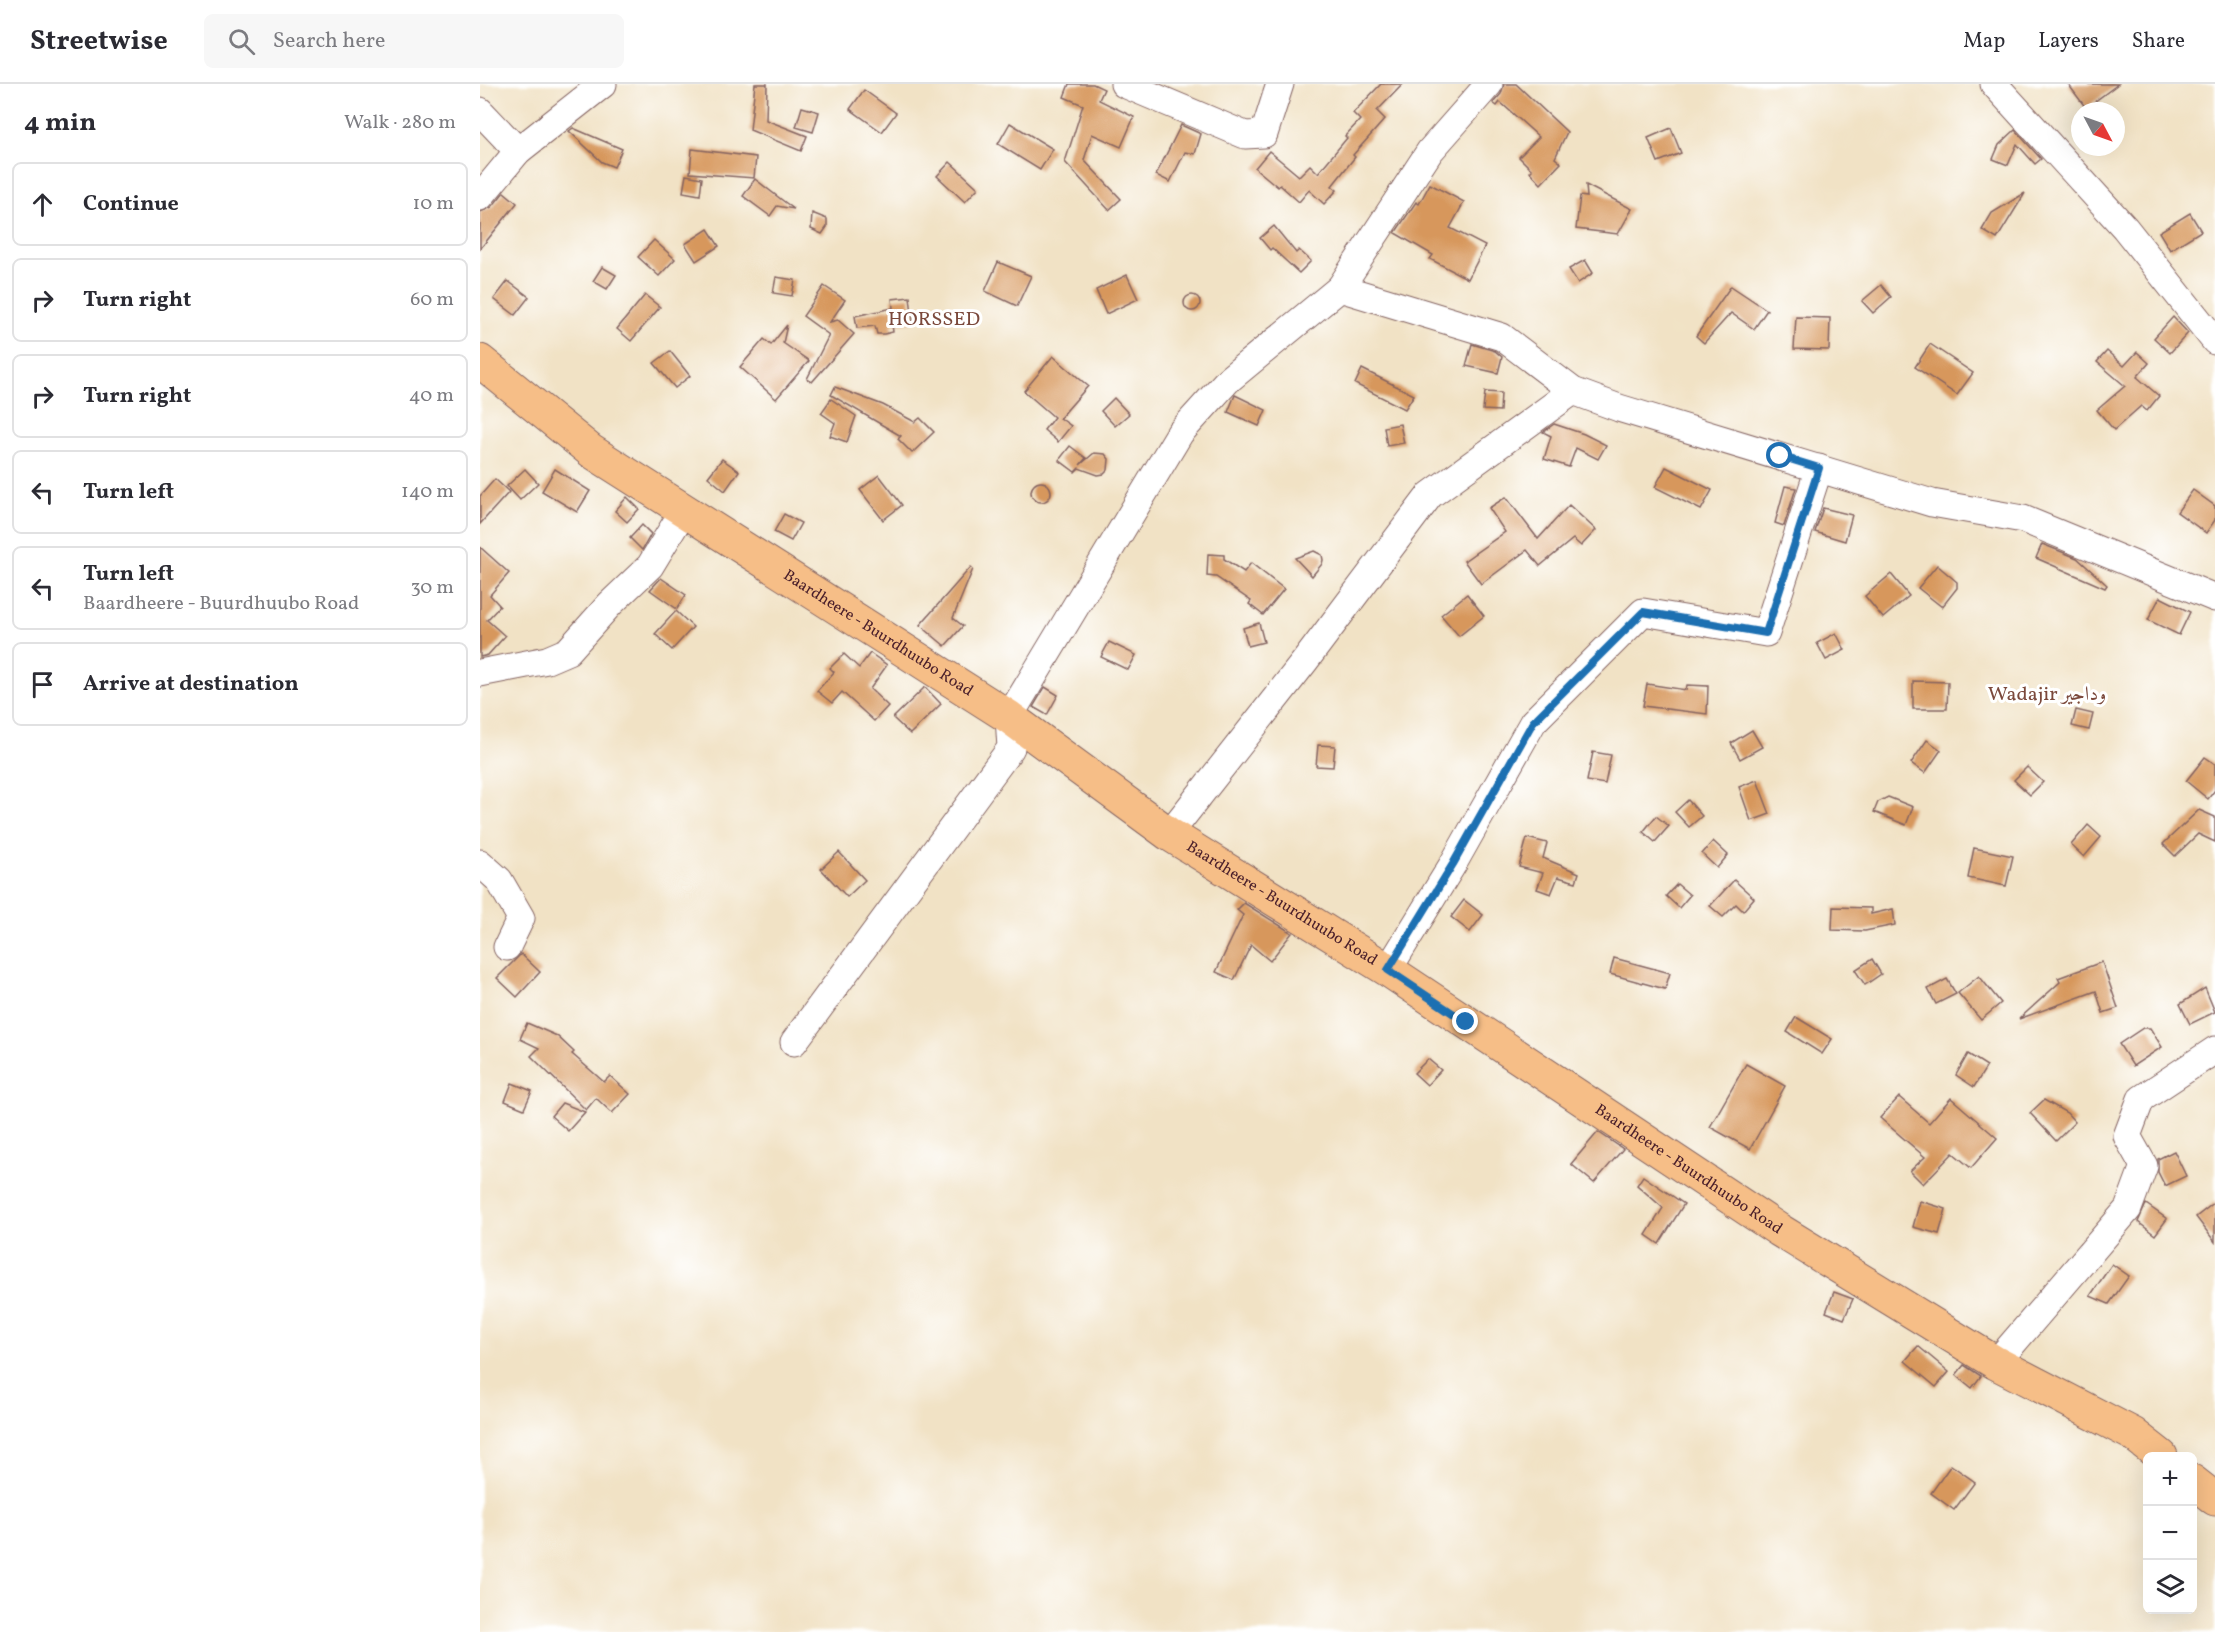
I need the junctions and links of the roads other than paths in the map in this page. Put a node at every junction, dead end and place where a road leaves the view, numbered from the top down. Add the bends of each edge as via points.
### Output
1 (603, 84) edge
2 (1124, 84) edge
3 (1280, 84) edge
4 (1490, 84) edge
5 (1994, 84) edge
6 (480, 111) edge
7 (518, 151) junction
8 (480, 196) edge
9 (1340, 288) junction
10 (2215, 341) edge
11 (480, 361) edge
12 (1573, 391) junction
13 (1819, 468) junction
14 (684, 510) junction
15 (2215, 598) edge
16 (480, 673) edge
17 (1009, 717) junction
18 (1168, 834) junction
19 (480, 863) edge
20 (507, 947) dead end
21 (1388, 970) junction
22 (794, 1042) dead end
23 (2215, 1050) edge
24 (1996, 1364) junction
25 (2156, 1452) edge
26 (2197, 1484) edge
27 (2215, 1499) edge

1 - 7 street
2 - 3 street via 1245,135 1264,134
4 - 9 street via 1430,151
5 - 10 street via 2125,228
6 - 7 street
7 - 8 street
9 - 12 street via 1502,337
9 - 17 street via 1228,380 1180,434
11 - 14 main road, Baardheere - Buurdhuubo Road via 591,451
12 - 13 street
12 - 18 street via 1430,495
13 - 15 street via 1932,502 2023,519
13 - 21 street via 1766,633 1643,612 1533,722
14 - 16 street via 650,566 568,651 547,660
14 - 17 main road, Baardheere - Buurdhuubo Road
17 - 18 main road, Baardheere - Buurdhuubo Road
17 - 22 street via 1011,748
18 - 21 main road, Baardheere - Buurdhuubo Road
19 - 20 street via 499,880 521,918
21 - 24 main road, Baardheere - Buurdhuubo Road via 1779,1230
23 - 24 street via 2141,1099 2127,1136 2144,1166 2128,1209
24 - 25 main road, Baardheere - Buurdhuubo Road via 2133,1434
26 - 27 main road

